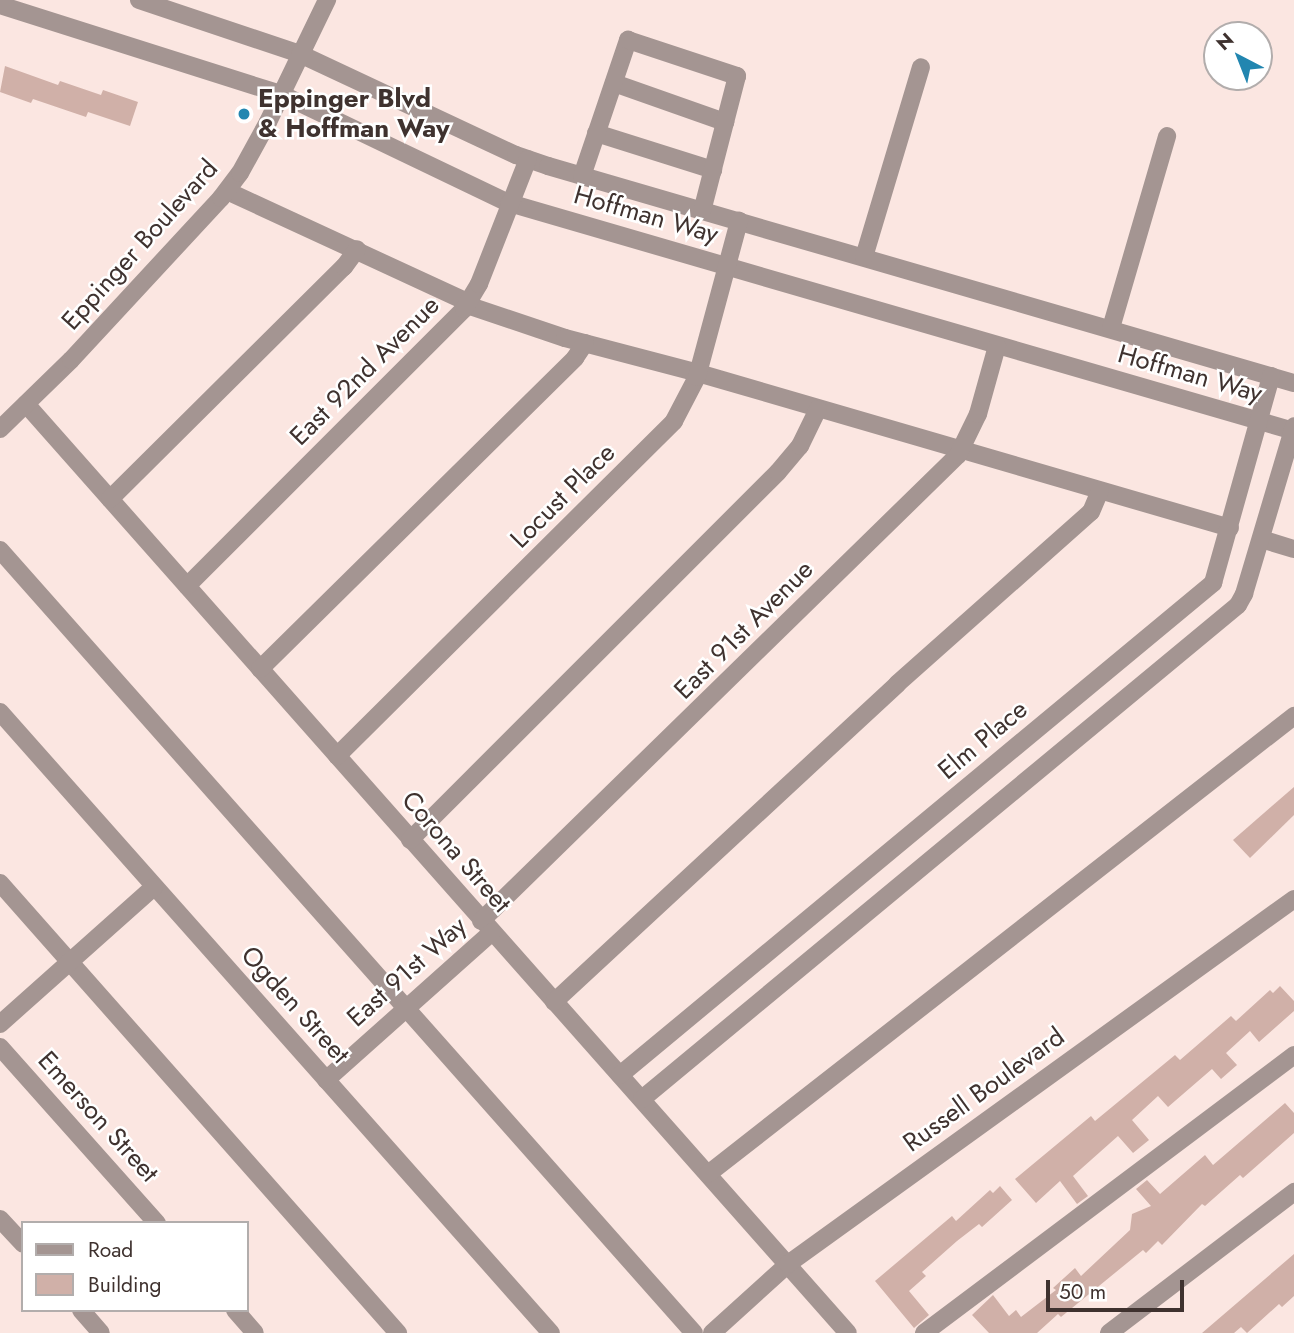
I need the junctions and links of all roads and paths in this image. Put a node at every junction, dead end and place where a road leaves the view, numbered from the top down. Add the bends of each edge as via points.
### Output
1 (139, 0) edge
2 (327, 0) edge
3 (0, 5) edge
4 (300, 54) junction
5 (921, 67) dead end
6 (614, 83) junction
7 (281, 94) junction
8 (725, 122) junction
9 (596, 133) junction
10 (1167, 136) dead end
11 (528, 159) junction
12 (713, 170) junction
13 (582, 176) junction
14 (227, 191) junction
15 (509, 203) junction
16 (702, 211) junction
17 (739, 221) junction
18 (357, 249) junction
19 (864, 257) junction
20 (725, 266) junction
21 (468, 304) junction
22 (1111, 328) junction
23 (585, 343) junction
24 (997, 346) junction
25 (698, 373) junction
26 (1271, 376) junction
27 (1294, 383) edge
28 (26, 404) junction
29 (818, 409) junction
30 (1258, 421) junction
31 (0, 429) edge
32 (1294, 429) edge
33 (962, 449) junction
34 (1100, 491) junction
35 (110, 499) junction
36 (1230, 528) junction
37 (1261, 539) junction
38 (1294, 549) edge
39 (0, 550) edge
40 (187, 586) junction
41 (260, 669) junction
42 (0, 712) edge
43 (1294, 716) edge
44 (337, 756) junction
45 (410, 840) junction
46 (0, 883) edge
47 (154, 887) junction
48 (1294, 899) edge
49 (486, 927) junction
50 (70, 962) junction
51 (554, 1002) junction
52 (407, 1008) junction
53 (0, 1024) edge
54 (0, 1047) edge
55 (1294, 1055) edge
56 (620, 1075) junction
57 (326, 1080) junction
58 (642, 1099) junction
59 (708, 1174) junction
60 (1294, 1192) edge
61 (0, 1219) edge
62 (155, 1221) edge
63 (21, 1242) edge
64 (788, 1264) junction
65 (83, 1312) edge
66 (237, 1312) edge
67 (101, 1333) edge
68 (255, 1333) edge
69 (398, 1333) edge
70 (551, 1333) edge
71 (694, 1333) edge
72 (712, 1333) edge
73 (848, 1333) edge
74 (925, 1333) edge
75 (1109, 1333) edge

1 - 4 street, Hoffman Way
2 - 4 street, Eppinger Boulevard
3 - 7 street, Hoffman Way
4 - 7 street, Eppinger Boulevard
4 - 11 street, Hoffman Way
5 - 19 street
6 - 8 street
6 - 8 street via 628,40 737,76
6 - 9 street
7 - 14 street, Eppinger Boulevard
7 - 15 street, Hoffman Way
8 - 12 street
9 - 12 street
9 - 13 street
10 - 22 street
11 - 13 street, Hoffman Way
11 - 15 street, East 92nd Avenue
12 - 16 street
13 - 16 street, Hoffman Way
14 - 18 street
14 - 28 street, Eppinger Boulevard
15 - 20 street, Hoffman Way
15 - 21 street, East 92nd Avenue
16 - 17 street, Hoffman Way
17 - 19 street, Hoffman Way
17 - 20 street, Locust Place
18 - 21 street
18 - 35 street
19 - 22 street, Hoffman Way
20 - 24 street, Hoffman Way
20 - 25 street, Locust Place
21 - 23 street
21 - 40 street, East 92nd Avenue
22 - 26 street, Hoffman Way
23 - 25 street
23 - 41 street via 575,358
24 - 30 street, Hoffman Way
24 - 33 street, East 91st Avenue via 978,414
25 - 29 street
25 - 44 street, Locust Place via 687,401 666,432
26 - 27 street, Hoffman Way
26 - 30 street, Elm Place
28 - 31 street, Eppinger Boulevard
28 - 35 street, Corona Street
29 - 33 street
29 - 45 street via 800,446 779,472
30 - 32 street, Hoffman Way
30 - 36 street, Elm Place
32 - 37 street
33 - 34 street
33 - 49 street, East 91st Avenue
34 - 36 street
34 - 51 street via 1091,512 897,684
35 - 40 street, Corona Street
36 - 56 street, Elm Place via 1218,572 1208,588
37 - 38 street
37 - 58 street via 1238,605
39 - 52 street
40 - 41 street, Corona Street
41 - 44 street, Corona Street
42 - 47 street, Ogden Street
43 - 59 street
44 - 45 street, Corona Street
45 - 49 street, Corona Street
46 - 50 street
47 - 50 street
47 - 57 street, Ogden Street
48 - 64 street, Russell Boulevard
49 - 51 street, Corona Street
49 - 52 street, East 91st Way
50 - 53 street
50 - 69 street
51 - 56 street, Corona Street
52 - 57 street, East 91st Way
52 - 71 street
54 - 62 street, Emerson Street
55 - 74 street
56 - 58 street, Corona Street
57 - 70 street, Ogden Street
58 - 59 street, Corona Street
59 - 64 street, Corona Street
60 - 75 street
61 - 63 street
64 - 72 street, Russell Boulevard
64 - 73 street, Corona Street
65 - 67 street
66 - 68 street

